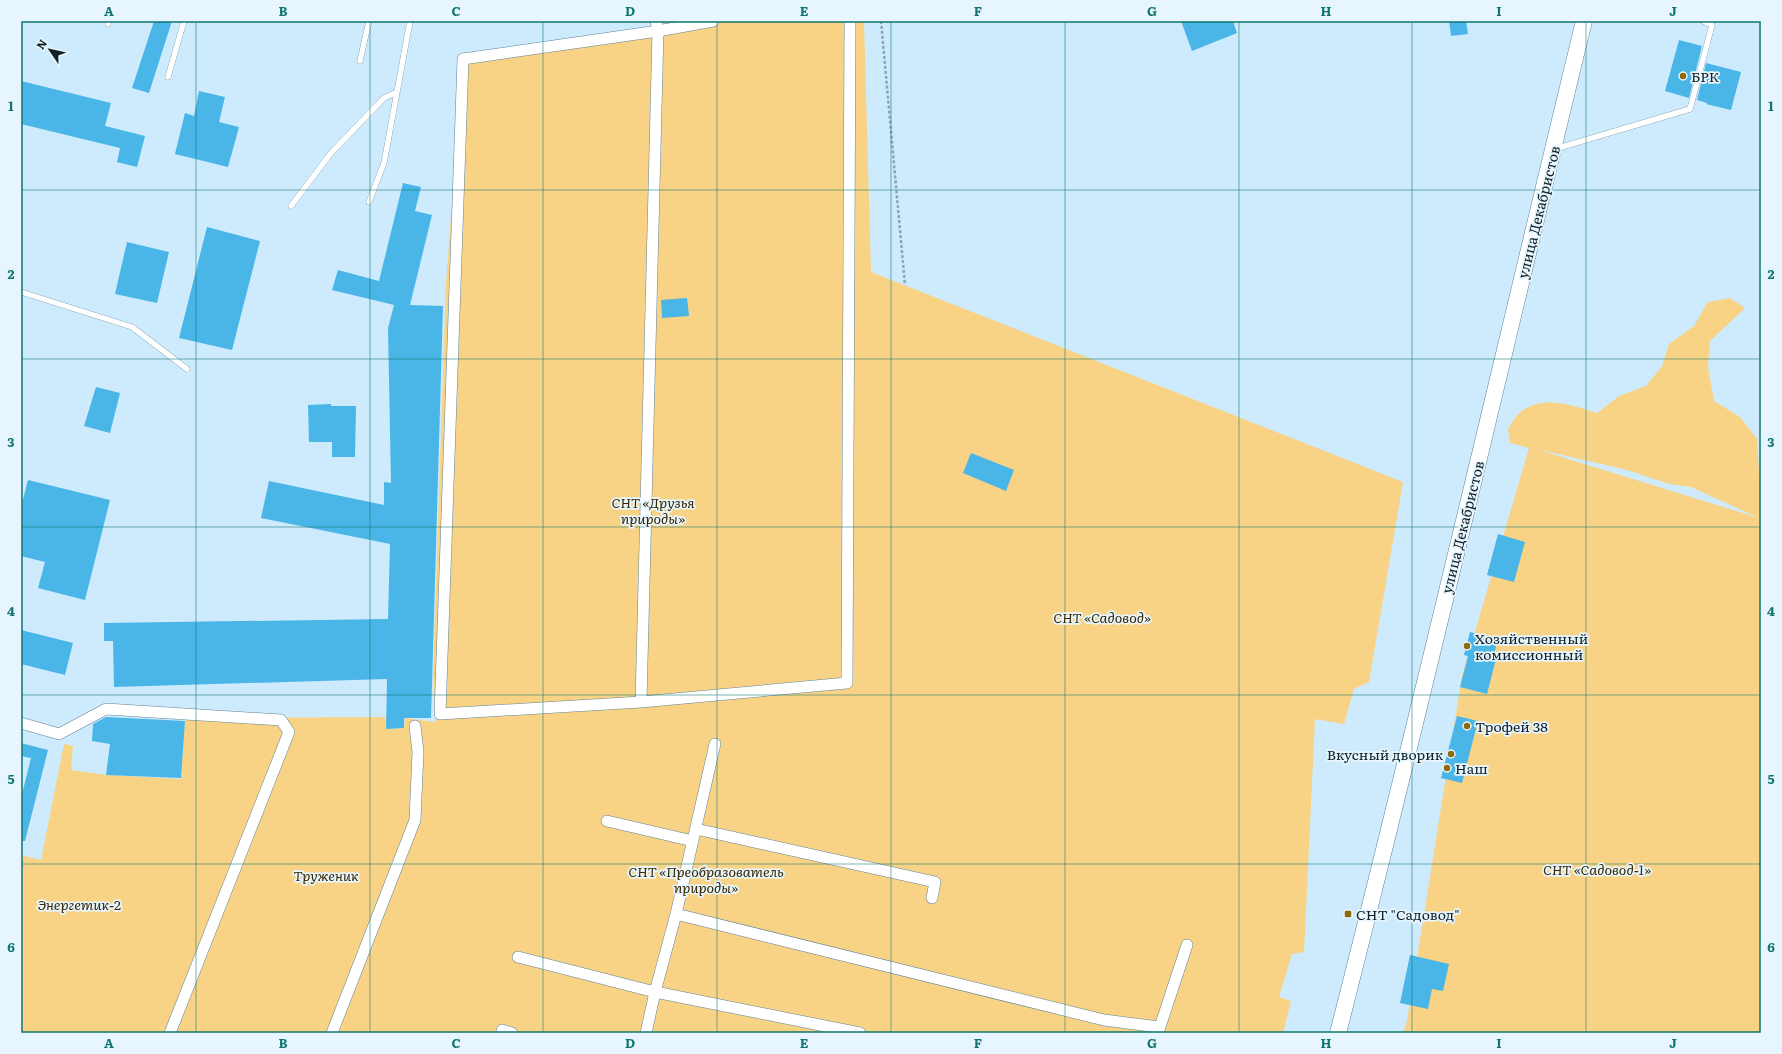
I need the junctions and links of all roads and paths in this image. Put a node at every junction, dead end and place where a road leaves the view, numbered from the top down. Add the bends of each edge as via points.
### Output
1 (184, 21) edge
2 (370, 21) edge
3 (410, 21) edge
4 (713, 21) edge
5 (850, 21) edge
6 (881, 21) edge
7 (1584, 21) edge
8 (1703, 21) edge
9 (657, 26) edge
10 (360, 61) dead end
11 (168, 77) dead end
12 (397, 92) junction
13 (1553, 150) junction
14 (369, 202) dead end
15 (291, 206) dead end
16 (905, 285) dead end
17 (21, 292) edge
18 (187, 369) dead end
19 (642, 702) junction
20 (21, 723) edge
21 (415, 726) dead end
22 (715, 744) dead end
23 (608, 821) dead end
24 (696, 829) junction
25 (693, 841) junction
26 (932, 898) dead end
27 (676, 914) junction
28 (1187, 945) dead end
29 (518, 957) dead end
30 (655, 992) junction
31 (1158, 1030) edge
32 (170, 1033) edge
33 (332, 1033) edge
34 (646, 1033) edge
35 (860, 1033) edge
36 (1338, 1033) edge

1 - 11 lane
2 - 10 lane
3 - 12 lane
4 - 9 street
5 - 19 street via 848,683
6 - 16 path
7 - 13 street, улица Декабристов
8 - 13 lane via 1712,25 1690,109
9 - 19 street
9 - 19 street via 463,59 440,714
12 - 14 lane via 384,163
12 - 15 lane via 384,98 332,153
13 - 36 street, улица Декабристов via 1402,779
17 - 18 lane via 132,327
20 - 32 street via 59,734 106,709 282,720 289,732
21 - 33 street via 418,752 415,820
22 - 24 street
23 - 25 street
24 - 25 street
24 - 26 street via 934,882
25 - 27 street
27 - 30 street
27 - 31 street via 1104,1020
28 - 31 street
29 - 30 street
30 - 34 street
30 - 35 street

